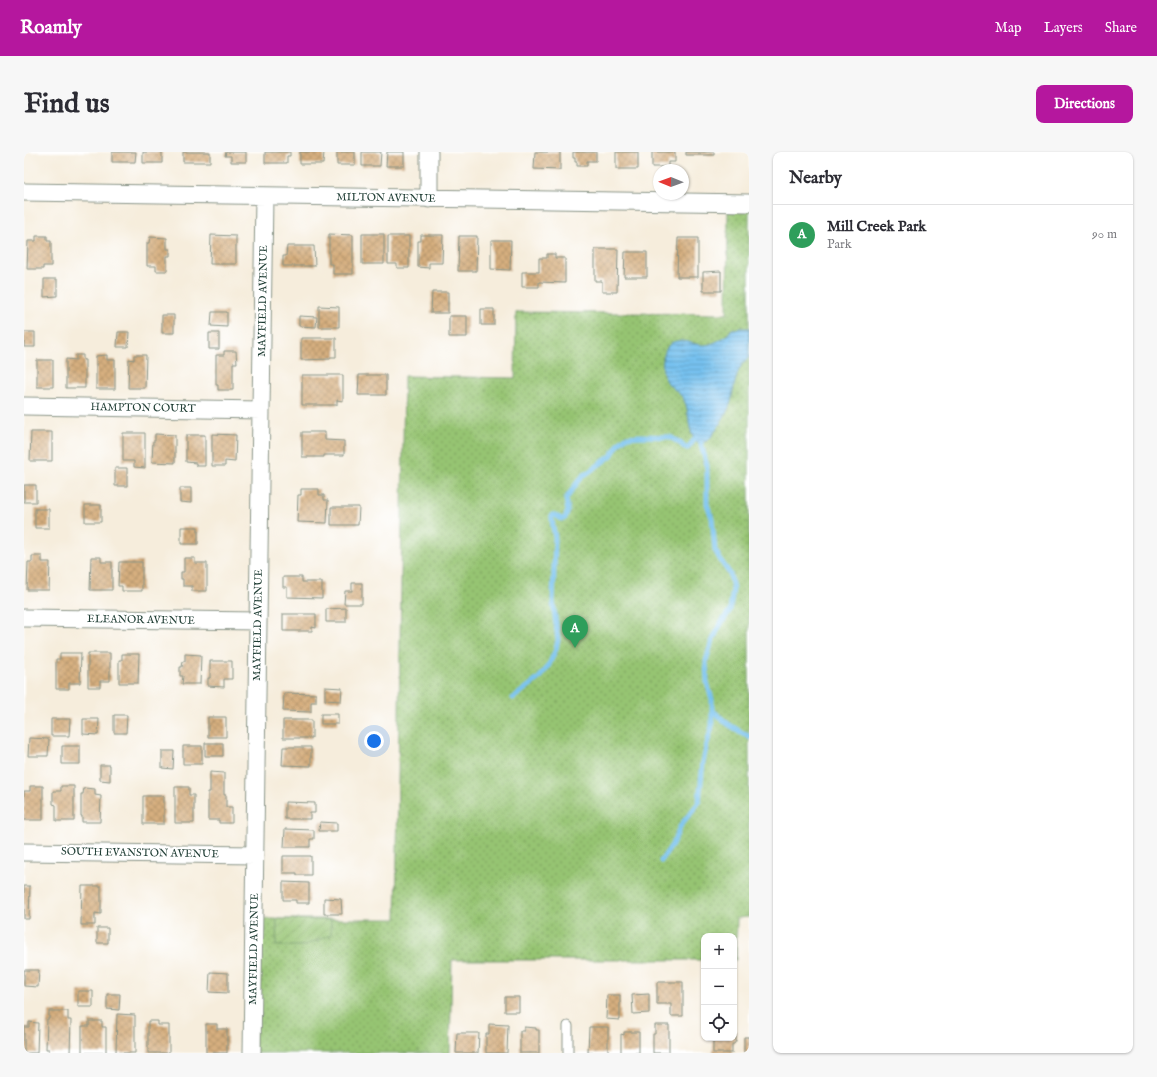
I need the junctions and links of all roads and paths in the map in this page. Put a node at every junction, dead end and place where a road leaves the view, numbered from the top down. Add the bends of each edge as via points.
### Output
1 (429, 152) edge
2 (24, 192) edge
3 (264, 196) junction
4 (429, 198) junction
5 (749, 203) edge
6 (24, 406) edge
7 (261, 410) junction
8 (24, 618) edge
9 (258, 621) junction
10 (24, 852) edge
11 (255, 855) junction
12 (568, 1026) dead end
13 (252, 1053) edge
14 (568, 1053) edge

1 - 4 street
2 - 3 street, MILTON AVENUE
3 - 4 street, MILTON AVENUE
3 - 7 street, MAYFIELD AVENUE
4 - 5 street, MILTON AVENUE
6 - 7 street, HAMPTON COURT
7 - 9 street, MAYFIELD AVENUE
8 - 9 street, ELEANOR AVENUE
9 - 11 street, MAYFIELD AVENUE
10 - 11 street, SOUTH EVANSTON AVENUE
11 - 13 street, MAYFIELD AVENUE
12 - 14 lane

